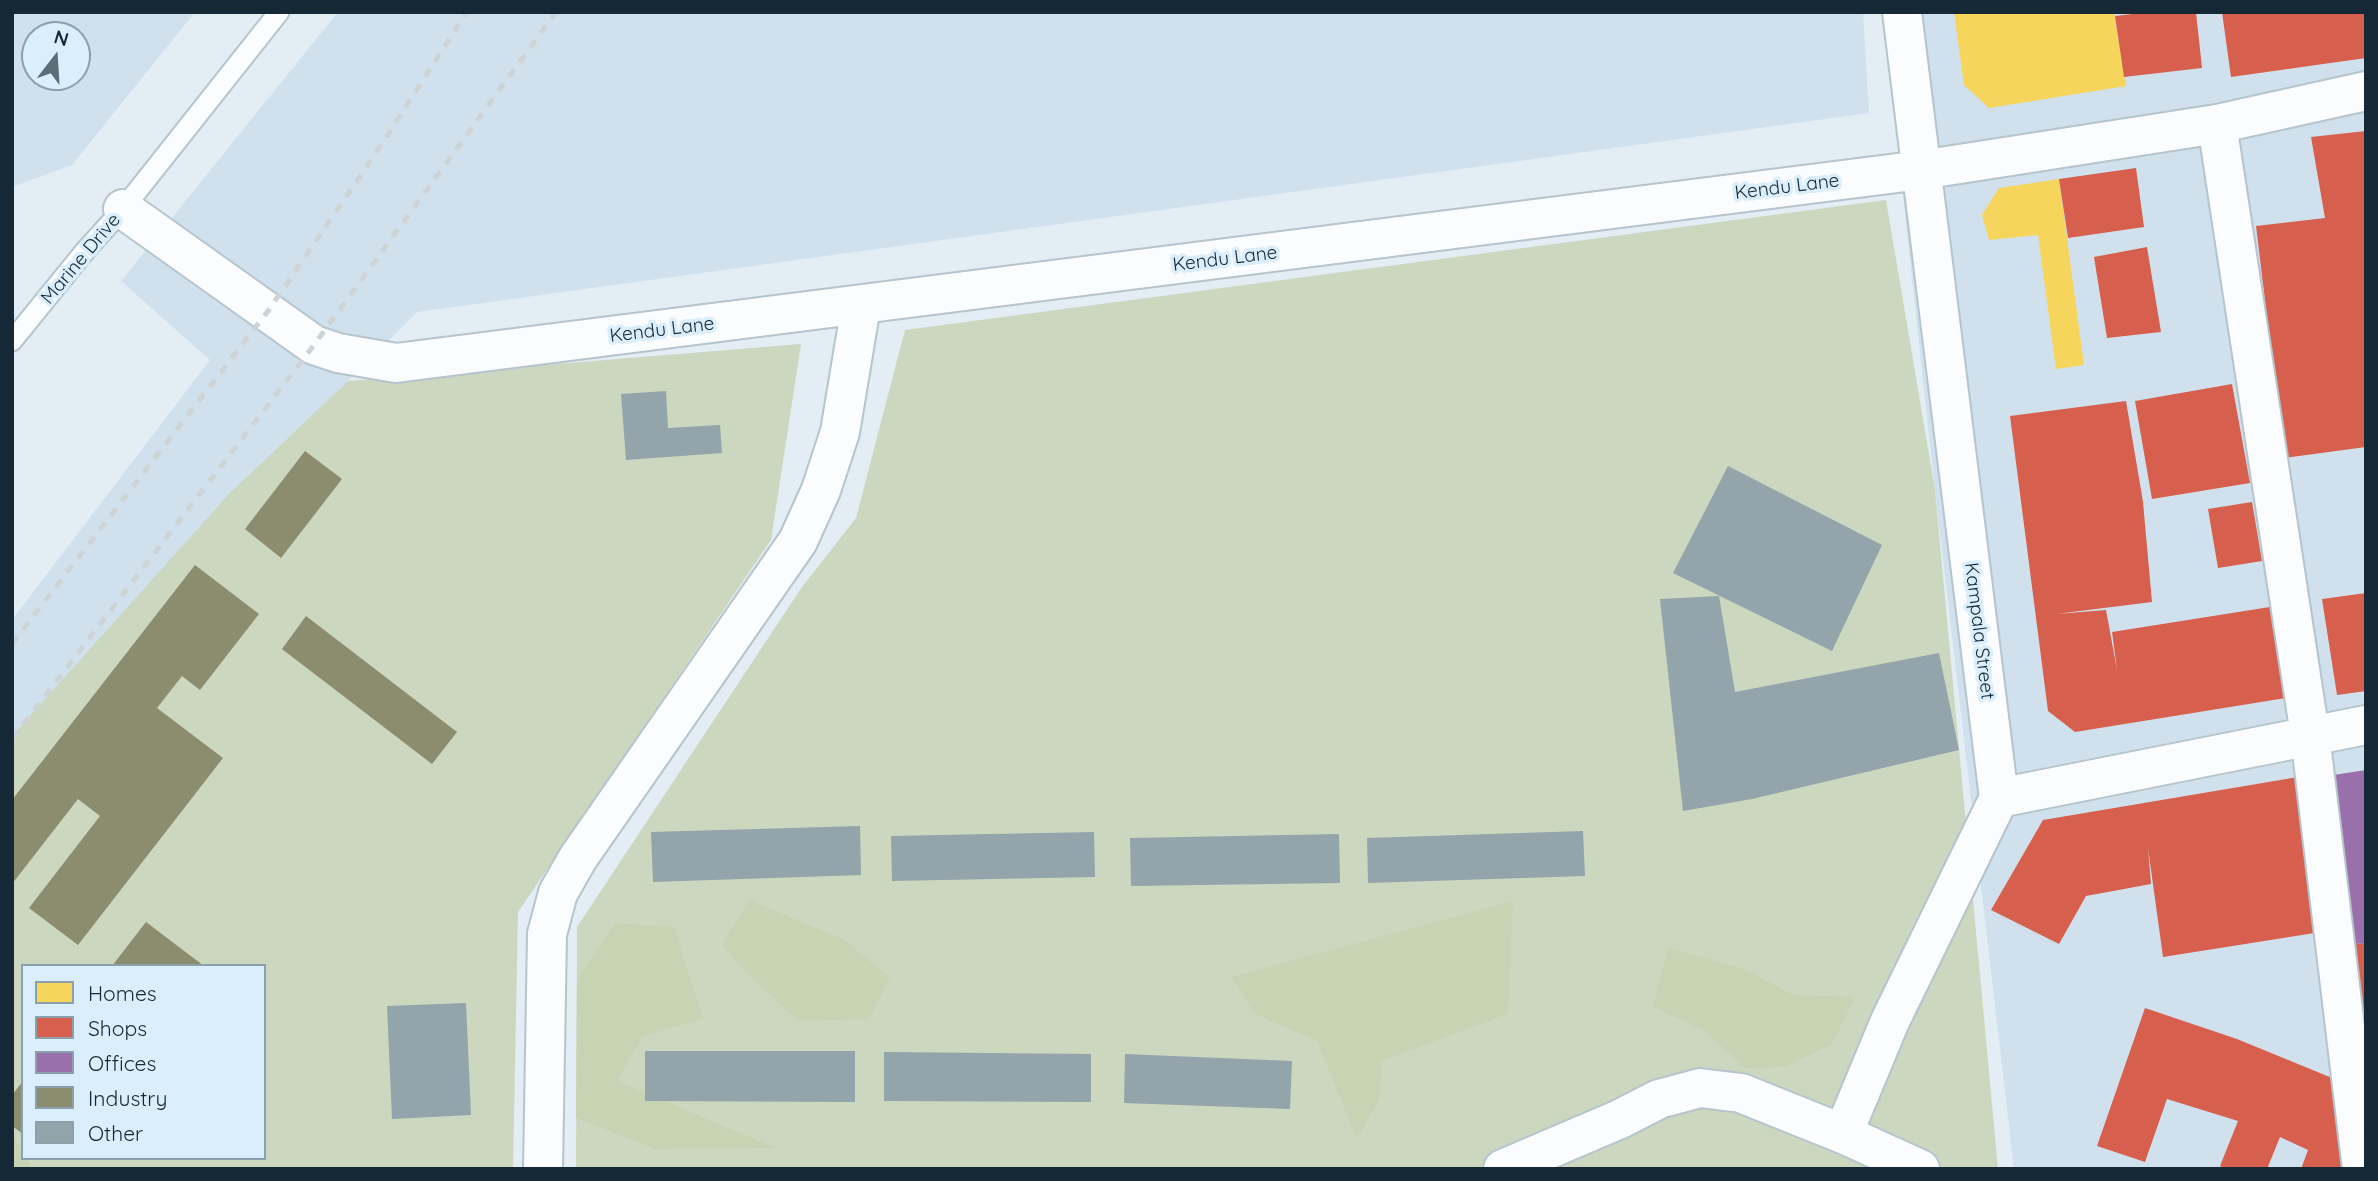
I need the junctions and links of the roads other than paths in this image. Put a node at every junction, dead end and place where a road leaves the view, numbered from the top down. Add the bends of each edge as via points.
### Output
1 (279, 12) edge
2 (1902, 12) edge
3 (2366, 92) edge
4 (2217, 124) junction
5 (1921, 170) junction
6 (123, 209) junction
7 (861, 306) junction
8 (12, 341) edge
9 (2366, 725) edge
10 (2310, 735) junction
11 (2000, 798) junction
12 (1843, 1135) junction
13 (543, 1169) edge
14 (1503, 1169) edge
15 (1920, 1169) edge
16 (2362, 1169) edge

1 - 6 lane, Marine Drive
2 - 5 street, Kampala Street
3 - 4 street, Kendu Lane
4 - 5 street, Kendu Lane
4 - 10 street
5 - 7 street, Kendu Lane
5 - 11 street, Kampala Street
6 - 7 street, Kendu Lane via 314,345 396,363
6 - 8 lane, Marine Drive
7 - 13 street via 840,432 798,541 558,893 547,934
9 - 10 street
10 - 11 street
10 - 16 street
11 - 12 street via 1890,1021
12 - 14 street via 1741,1093 1700,1088 1659,1099
12 - 15 street

